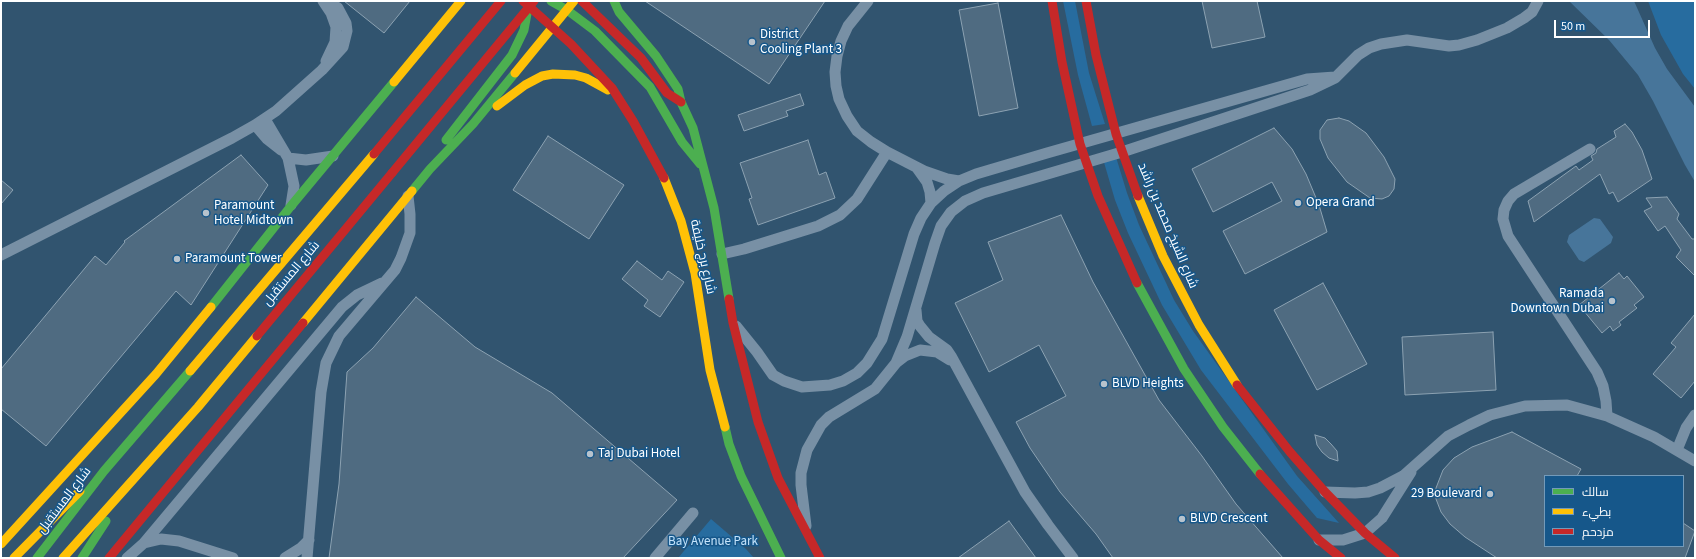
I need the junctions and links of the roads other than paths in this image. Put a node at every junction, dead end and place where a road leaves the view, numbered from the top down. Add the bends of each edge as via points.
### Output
1 (323, 1) edge
2 (327, 1) edge
3 (450, 1) edge
4 (461, 1) edge
5 (501, 1) edge
6 (574, 1) edge
7 (582, 1) edge
8 (614, 1) edge
9 (868, 1) edge
10 (1052, 1) edge
11 (1086, 1) edge
12 (1538, 1) edge
13 (529, 2) edge
14 (548, 6) edge
15 (568, 10) junction
16 (553, 28) junction
17 (436, 32) junction
18 (322, 70) junction
19 (1335, 78) junction
20 (681, 102) junction
21 (623, 103) junction
22 (260, 122) junction
23 (473, 124) junction
24 (1116, 134) junction
25 (1080, 144) junction
26 (1590, 149) dead end
27 (887, 152) junction
28 (1122, 152) junction
29 (285, 154) junction
30 (333, 156) junction
31 (1086, 162) junction
32 (913, 165) junction
33 (702, 167) junction
34 (430, 169) junction
35 (959, 181) junction
36 (408, 196) junction
37 (931, 203) junction
38 (291, 206) junction
39 (722, 254) junction
40 (1, 255) edge
41 (384, 283) junction
42 (916, 309) junction
43 (733, 324) junction
44 (896, 363) junction
45 (954, 363) junction
46 (1695, 415) edge
47 (1607, 416) junction
48 (1695, 425) edge
49 (1684, 436) junction
50 (1677, 450) junction
51 (1695, 461) edge
52 (1413, 468) junction
53 (104, 471) junction
54 (126, 489) junction
55 (1325, 492) junction
56 (693, 513) dead end
57 (807, 531) junction
58 (1365, 533) junction
59 (3, 540) edge
60 (309, 540) junction
61 (1319, 540) junction
62 (144, 543) junction
63 (14, 558) edge
64 (37, 558) edge
65 (63, 558) edge
66 (82, 558) edge
67 (109, 558) edge
68 (127, 558) edge
69 (233, 558) edge
70 (285, 558) edge
71 (307, 558) edge
72 (655, 558) edge
73 (781, 558) edge
74 (820, 558) edge
75 (1073, 558) edge
76 (1341, 558) edge
77 (1396, 558) edge

1 - 18 street via 335,20 336,35
2 - 18 street via 343,15 347,31 343,47
3 - 17 street
4 - 17 street, شارع المستقبل
5 - 53 street, شارع المستقبل via 372,157
6 - 15 street
7 - 20 street via 641,58 667,93
8 - 20 street, شارع برج خليفة via 623,17 674,82
9 - 27 street via 848,26 841,41 836,67 836,86 847,116 858,131
10 - 25 street
11 - 24 street, شارع الشيخ محمد بن راشد via 1096,55
12 - 19 street via 1532,12 1524,18 1477,40 1450,46 1407,40 1369,48 1358,55
13 - 16 street, شارع برج خليفة
13 - 34 street via 524,30 512,55 447,138
13 - 54 street, شارع المستقبل, bridge via 392,174 198,407
14 - 15 street
14 - 16 street
15 - 16 street
15 - 33 street via 595,31 650,87 682,142
16 - 21 street, شارع برج خليفة via 606,80
16 - 23 street
17 - 30 street, شارع المستقبل
18 - 22 street via 287,102
19 - 24 street via 1307,79
19 - 28 street via 1310,90
20 - 33 street, شارع برج خليفة via 692,128
21 - 23 street via 611,91 596,82 575,75 553,74 542,76 524,85
21 - 73 street, شارع برج خليفة via 671,195 695,274 710,370 729,444 741,476
22 - 29 street via 275,134
22 - 40 street
23 - 34 street
24 - 25 street
24 - 28 street, شارع الشيخ محمد بن راشد
25 - 31 street
25 - 35 street
26 - 47 street via 1514,194 1504,210 1503,219 1508,236 1597,372 1603,386
27 - 32 street
27 - 39 street via 857,199 840,215 818,226
28 - 31 street
28 - 55 street, شارع الشيخ محمد بن راشد via 1163,256 1199,325 1246,397
29 - 30 street via 306,160
29 - 38 street via 294,186
30 - 38 street, شارع المستقبل
31 - 42 street via 983,193 965,201 951,212 941,226 934,243
31 - 61 street via 1131,272 1184,369 1244,455
32 - 35 street via 935,175
32 - 37 street via 927,182
33 - 39 street, شارع برج خليفة via 714,208
34 - 36 street
35 - 37 street
36 - 41 street via 410,224 406,246 395,270
36 - 67 street
37 - 43 street via 914,234 882,339 876,352 857,373 843,381 823,386 798,386 784,381 773,375
38 - 59 street, شارع المستقبل via 156,374
39 - 43 street, شارع برج خليفة
41 - 60 street via 339,336 326,363
41 - 62 street via 361,293 342,308
42 - 44 street
42 - 45 street via 918,321 924,332 947,350
43 - 57 street, شارع برج خليفة via 750,394 769,454 778,478
44 - 45 street via 920,350 937,352
44 - 57 street via 875,389 829,417 821,425 807,450 801,473 801,485
45 - 75 street via 1025,492
46 - 49 street
47 - 50 street
47 - 52 street via 1567,405 1525,406 1498,413 1469,424 1448,436
48 - 49 street
49 - 50 street
50 - 51 street
52 - 55 street via 1392,483 1368,492
52 - 58 street via 1382,518
53 - 63 street via 59,510
53 - 64 street, شارع المستقبل
54 - 65 street, شارع المستقبل
54 - 66 street
55 - 58 street, شارع الشيخ محمد بن راشد
56 - 72 street
57 - 74 street, شارع برج خليفة
58 - 61 street via 1343,540
58 - 77 street, شارع الشيخ محمد بن راشد
60 - 70 street
60 - 71 street
61 - 76 street
62 - 68 street
62 - 69 street via 161,539 179,541

